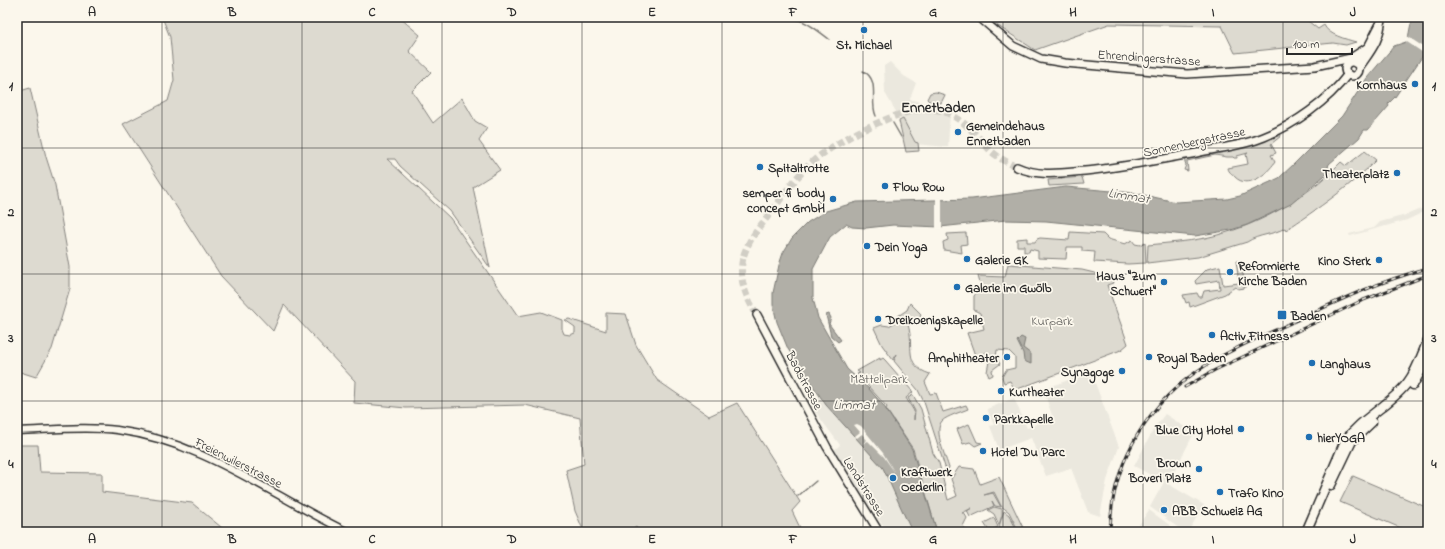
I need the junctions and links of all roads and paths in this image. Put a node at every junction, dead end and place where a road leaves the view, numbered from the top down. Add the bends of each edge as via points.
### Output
1 (979, 17) edge
2 (1382, 18) edge
3 (1368, 46) junction
4 (1330, 63) junction
5 (1351, 63) junction
6 (1347, 72) junction
7 (1020, 169) tunnel mouth
8 (758, 316) tunnel mouth
9 (1428, 340) edge
10 (1428, 358) edge
11 (17, 431) edge
12 (830, 452) joint
13 (1323, 495) junction
14 (348, 532) edge
15 (879, 532) edge
16 (1306, 532) edge

1 - 4 main road, Ehrendingerstrasse via 1017,48 1050,61 1201,74
2 - 3 main road, Ehrendingerstrasse
2 - 5 main road via 1376,44
3 - 5 main road, Ehrendingerstrasse via 1355,56
3 - 5 main road, Ehrendingerstrasse via 1361,57
4 - 5 main road, Ehrendingerstrasse
4 - 6 main road via 1339,65
5 - 6 main road via 1346,65
5 - 6 main road via 1356,75
6 - 7 main road, Sonnenbergstrasse via 1328,96 1301,116 1264,137 1246,143 1128,167 1050,174
8 - 12 main road, Badstrasse
9 - 13 main road via 1407,383 1345,441
10 - 13 main road via 1406,393 1352,441 1331,485
11 - 14 street, Freienwilerstrasse via 115,430 146,435 179,445 221,463
12 - 15 main road, Landstrasse
13 - 16 main road

